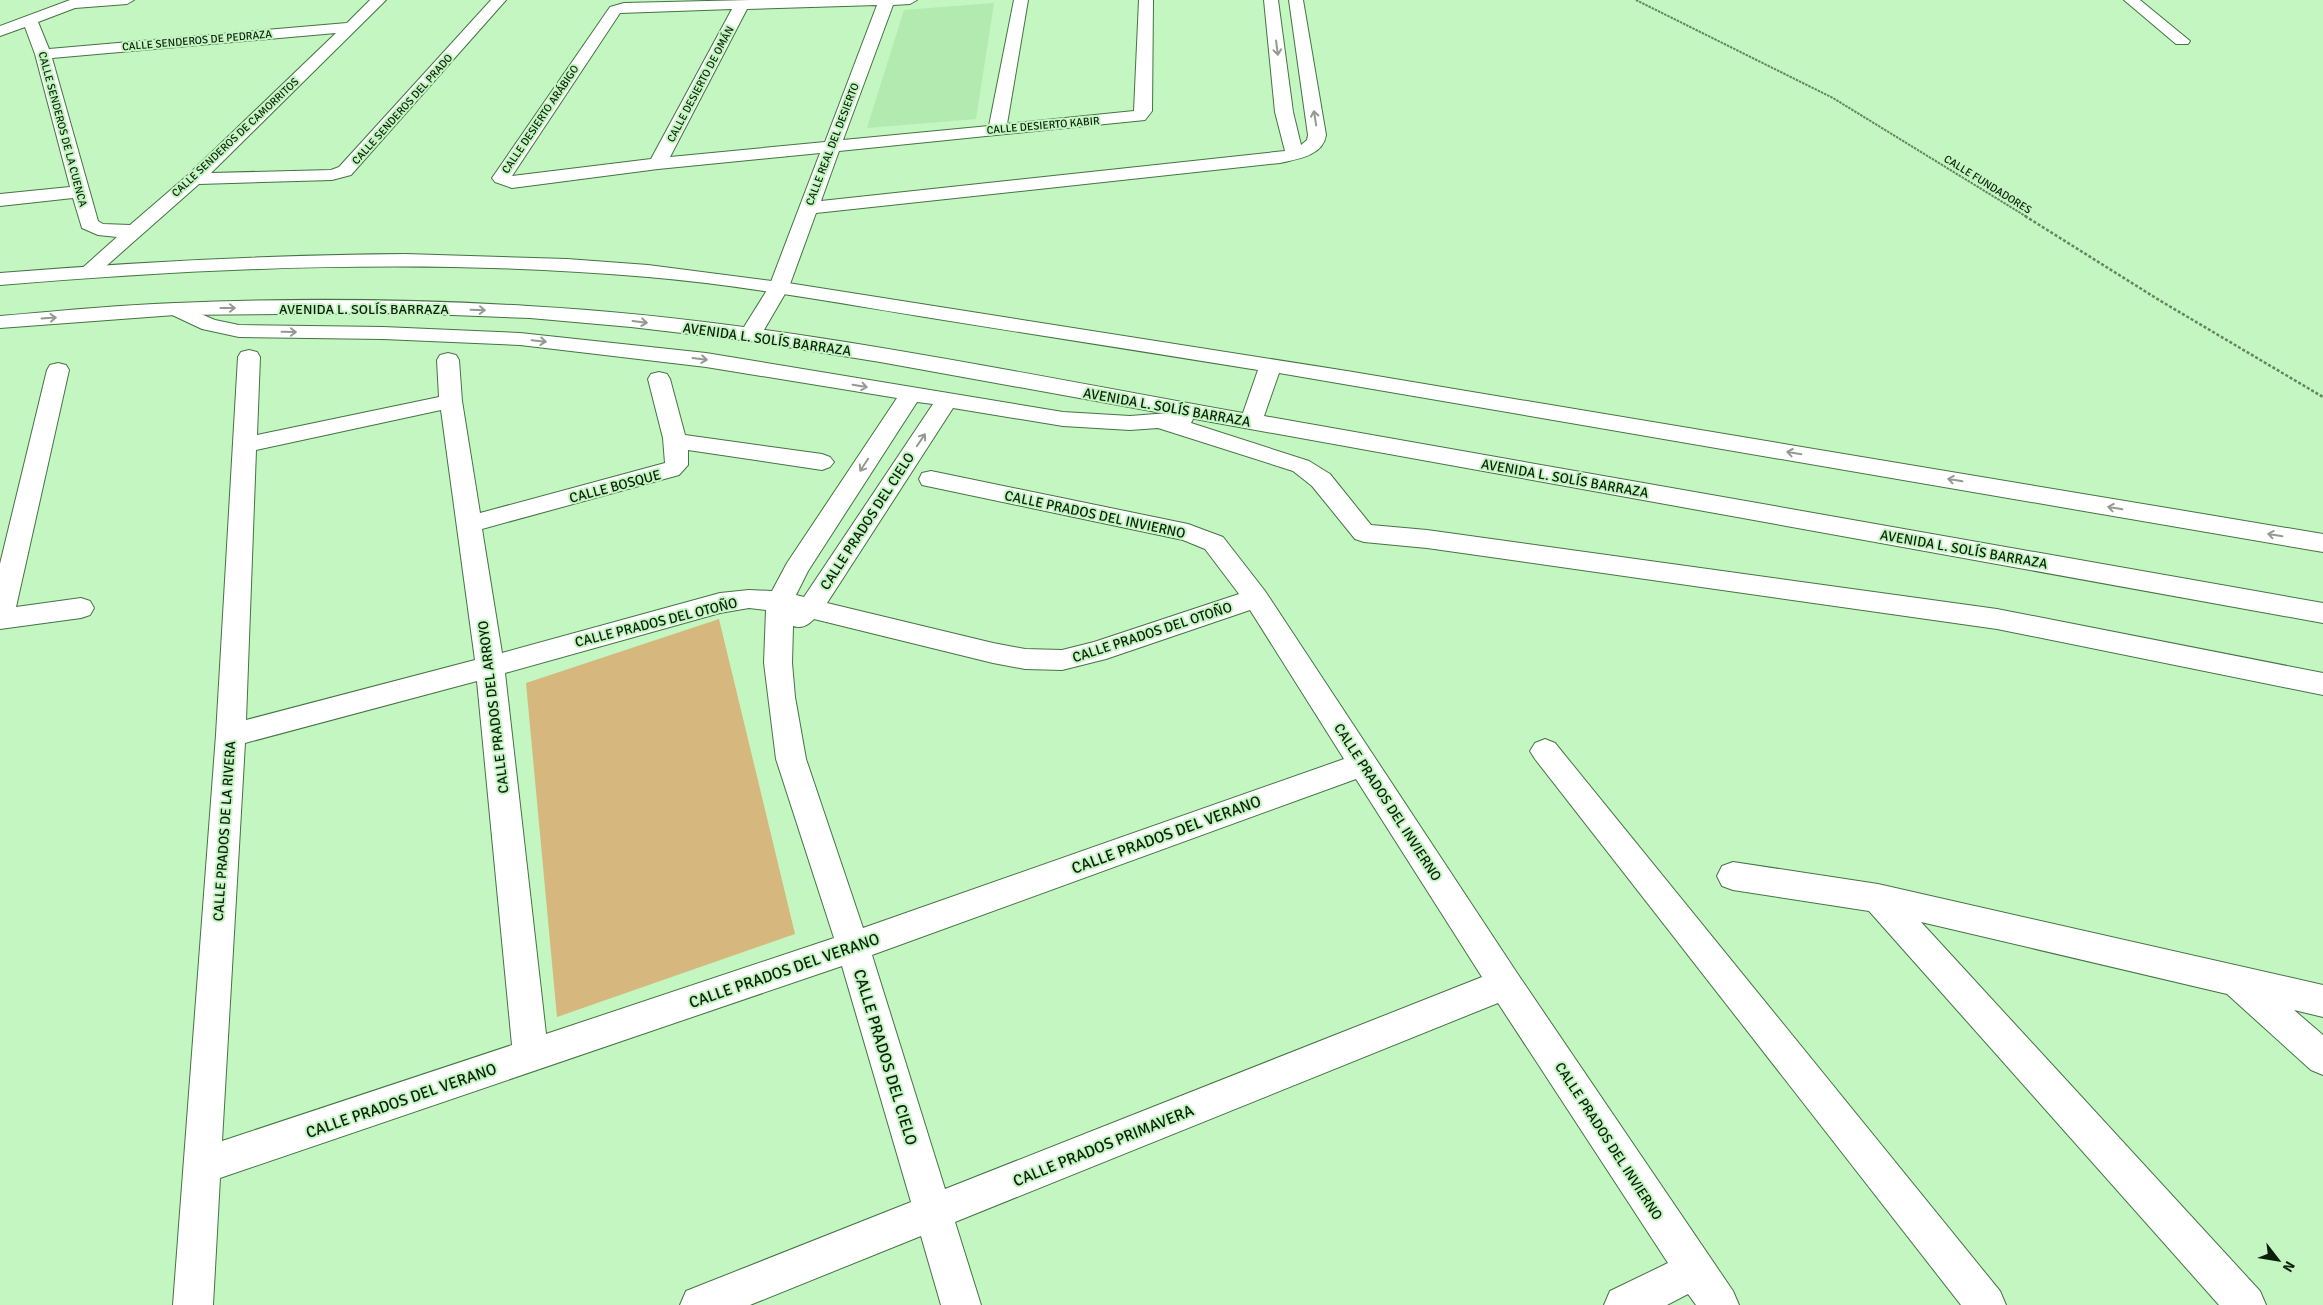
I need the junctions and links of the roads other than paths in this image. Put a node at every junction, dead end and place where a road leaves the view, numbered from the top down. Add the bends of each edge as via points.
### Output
1 (127, 0) edge
2 (379, 0) edge
3 (499, 0) edge
4 (887, 0) edge
5 (910, 0) edge
6 (1021, 0) edge
7 (1146, 0) edge
8 (1271, 0) edge
9 (1296, 0) edge
10 (2131, 0) edge
11 (79, 2) edge
12 (742, 4) junction
13 (30, 21) junction
14 (351, 26) junction
15 (0, 31) edge
16 (2182, 42) dead end
17 (43, 54) junction
18 (997, 130) junction
19 (831, 147) junction
20 (1295, 154) junction
21 (658, 164) junction
22 (194, 179) junction
23 (79, 192) junction
24 (0, 200) edge
25 (808, 208) junction
26 (132, 231) junction
27 (89, 272) junction
28 (0, 279) edge
29 (778, 288) junction
30 (175, 309) junction
31 (0, 322) edge
32 (750, 335) junction
33 (249, 357) dead end
34 (448, 360) dead end
35 (1270, 366) junction
36 (58, 370) dead end
37 (659, 379) dead end
38 (910, 395) junction
39 (947, 400) junction
40 (451, 402) junction
41 (1210, 415) junction
42 (1163, 422) junction
43 (1251, 422) junction
44 (675, 441) junction
45 (244, 445) junction
46 (822, 462) dead end
47 (931, 479) dead end
48 (468, 525) junction
49 (2323, 543) edge
50 (1256, 598) junction
51 (780, 601) junction
52 (811, 607) junction
53 (81, 608) dead end
54 (2323, 613) edge
55 (0, 619) edge
56 (779, 634) junction
57 (490, 667) junction
58 (2323, 684) edge
59 (231, 735) junction
60 (1545, 751) dead end
61 (1362, 764) junction
62 (1733, 876) dead end
63 (1878, 898) junction
64 (853, 947) junction
65 (2238, 982) junction
66 (1506, 984) junction
67 (2323, 1001) edge
68 (531, 1056) junction
69 (2323, 1058) edge
70 (202, 1166) junction
71 (933, 1213) junction
72 (1695, 1270) junction
73 (193, 1305) edge
74 (700, 1305) edge
75 (962, 1305) edge
76 (1624, 1305) edge
77 (1719, 1305) edge
78 (1986, 1305) edge
79 (2246, 1305) edge

1 - 11 street
2 - 14 street, CALLE SENDEROS DE CAMORRITOS
3 - 22 street, CALLE SENDEROS DEL PRADO via 345,171 332,175
4 - 5 street
4 - 12 street, CALLE DESIERTO ARÁBIGO
4 - 19 street, CALLE REAL DEL DESIERTO
6 - 18 street
7 - 18 street, CALLE DESIERTO KABIR via 1141,114
8 -> 20 street via 1284,112
20 -> 9 street via 1312,146 1318,135
10 - 16 street
11 - 13 street
12 - 21 street, CALLE DESIERTO DE OMÁN
12 - 21 street, CALLE DESIERTO ARÁBIGO via 615,10 500,178 512,182
13 - 15 street
13 - 17 street, CALLE SENDEROS DE LA CUENCA
14 - 17 street, CALLE SENDEROS DE PEDRAZA
14 - 22 street, CALLE SENDEROS DE CAMORRITOS
17 - 23 street, CALLE SENDEROS DE LA CUENCA
18 - 19 street, CALLE DESIERTO KABIR
19 - 21 street, CALLE DESIERTO ARÁBIGO
19 - 25 street, CALLE REAL DEL DESIERTO
20 - 25 street
22 - 26 street, CALLE SENDEROS DE CAMORRITOS
23 - 24 street
23 - 26 street, CALLE SENDEROS DE LA CUENCA via 87,220 93,227
25 - 29 street, CALLE REAL DEL DESIERTO
26 - 27 street, CALLE SENDEROS DE CAMORRITOS
27 - 28 street
27 - 29 street via 297,262 513,263 649,271
29 - 32 street, CALLE REAL DEL DESIERTO
29 - 35 street
31 -> 30 street, AVENIDA L. SOLÍS BARRAZA
30 -> 32 street, AVENIDA L. SOLÍS BARRAZA via 401,308 530,312
30 -> 38 street via 209,325 239,331 529,340 706,360
32 - 41 street, AVENIDA L. SOLÍS BARRAZA
33 - 45 street, CALLE PRADOS DE LA RIVERA
34 - 40 street, CALLE PRADOS DEL ARROYO
35 - 43 street
49 -> 35 street
36 - 55 street
37 - 44 street, CALLE BOSQUE
38 - 39 street
38 -> 51 street, CALLE PRADOS DEL CIELO via 796,569
39 - 42 street via 1063,419 1103,423
52 -> 39 street, CALLE PRADOS DEL CIELO
40 - 45 street
40 - 48 street, CALLE PRADOS DEL ARROYO
41 - 42 street
41 - 43 street, AVENIDA L. SOLÍS BARRAZA
42 - 58 street via 1301,466 1321,480 1364,533 1427,539 1997,619
43 - 54 street, AVENIDA L. SOLÍS BARRAZA
44 - 46 street
44 - 48 street, CALLE BOSQUE via 676,465 662,474
45 - 59 street, CALLE PRADOS DE LA RIVERA
47 - 50 street, CALLE PRADOS DEL INVIERNO via 1202,538 1222,551
48 - 57 street, CALLE PRADOS DEL ARROYO
50 - 52 street, CALLE PRADOS DEL OTOÑO via 1096,652 1062,660 1026,659 993,653
50 - 61 street, CALLE PRADOS DEL INVIERNO
51 - 52 street, CALLE PRADOS DEL OTOÑO
51 - 56 street, CALLE PRADOS DEL CIELO
51 - 57 street, CALLE PRADOS DEL OTOÑO via 749,599 720,603
52 - 56 street, CALLE PRADOS DEL CIELO
53 - 55 street
56 - 64 street, CALLE PRADOS DEL CIELO via 781,697 791,759
57 - 59 street, CALLE PRADOS DEL OTOÑO
57 - 68 street, CALLE PRADOS DEL ARROYO
59 - 70 street, CALLE PRADOS DE LA RIVERA
60 - 78 street
61 - 64 street, CALLE PRADOS DEL VERANO
61 - 66 street, CALLE PRADOS DEL INVIERNO
62 - 63 street
63 - 65 street
63 - 79 street
64 - 68 street, CALLE PRADOS DEL VERANO
64 - 71 street, CALLE PRADOS DEL CIELO
65 - 67 street
65 - 69 street
66 - 71 street, CALLE PRADOS PRIMAVERA
66 - 72 street, CALLE PRADOS DEL INVIERNO
68 - 70 street, CALLE PRADOS DEL VERANO
70 - 73 street, CALLE PRADOS DE LA RIVERA
71 - 74 street, CALLE PRADOS PRIMAVERA
71 - 75 street, CALLE PRADOS DEL CIELO
72 - 76 street
72 - 77 street, CALLE PRADOS DEL INVIERNO

